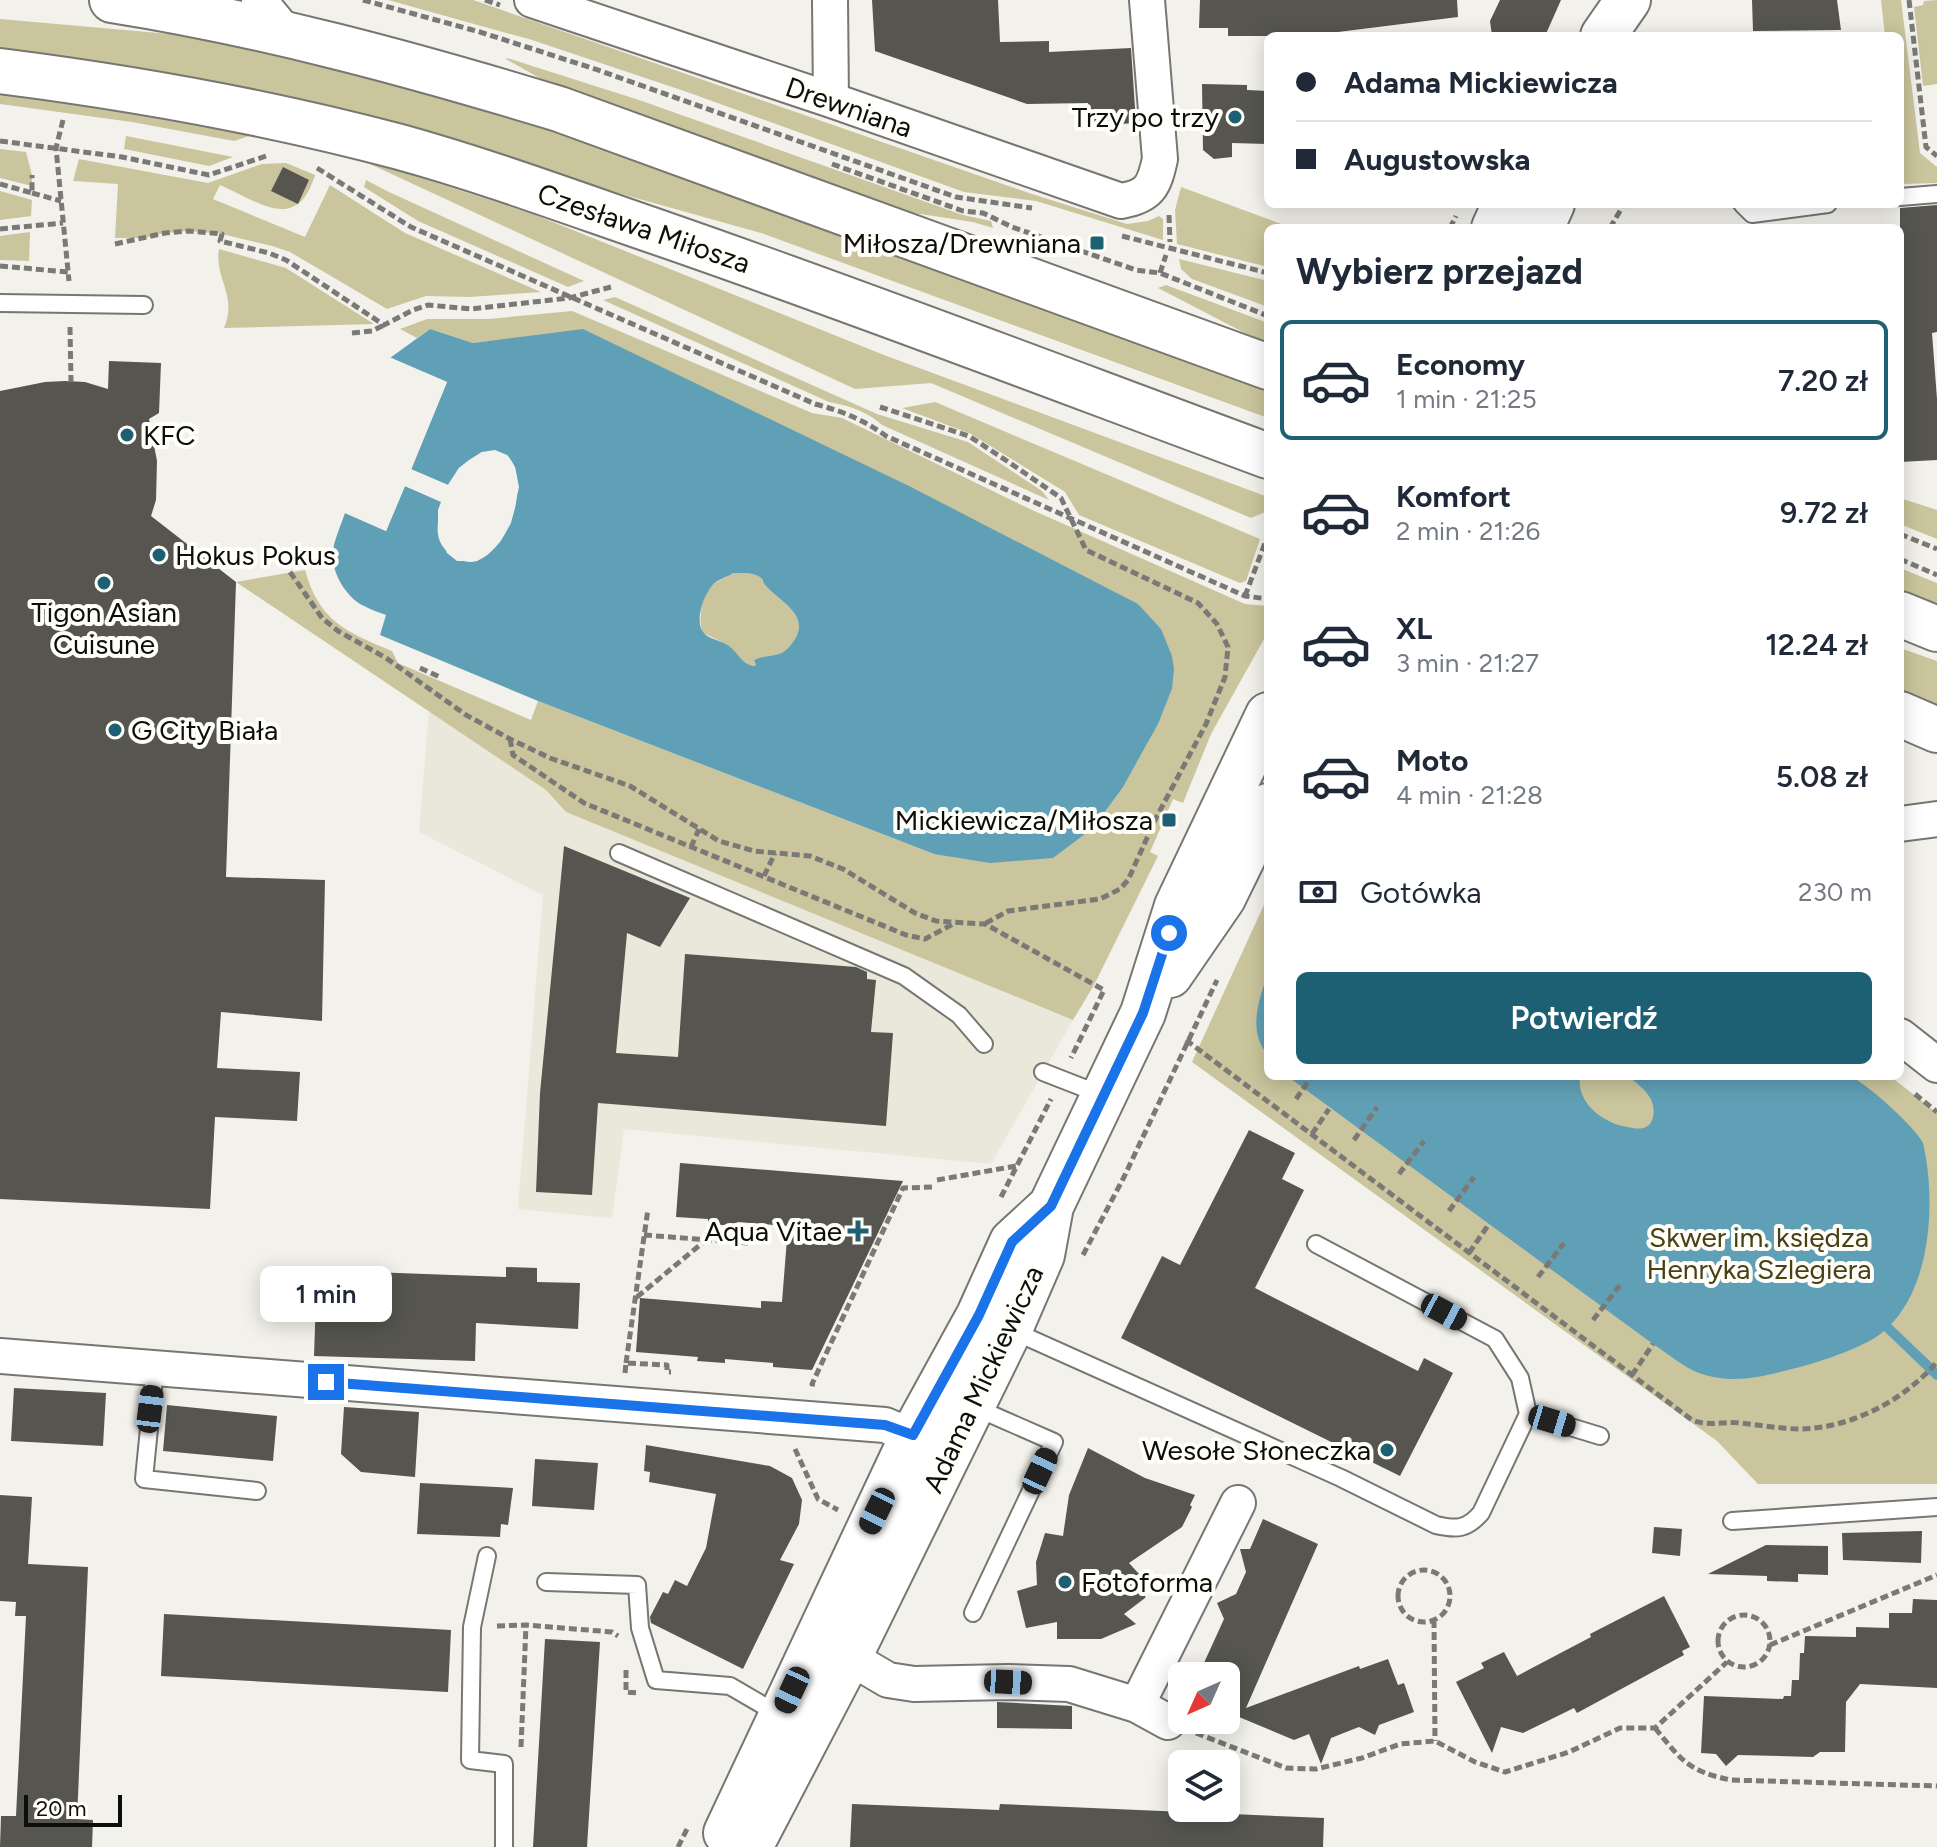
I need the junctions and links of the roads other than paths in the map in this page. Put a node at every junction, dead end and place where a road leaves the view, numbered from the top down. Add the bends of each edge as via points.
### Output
1 (112, 0) edge
2 (532, 0) edge
3 (830, 0) edge
4 (1147, 0) edge
5 (1628, 0) edge
6 (178, 5) edge
7 (610, 13) edge
8 (272, 16) edge
9 (1606, 32) edge
10 (1617, 32) edge
11 (0, 71) edge
12 (831, 100) junction
13 (1937, 194) edge
14 (1904, 197) edge
15 (1746, 208) edge
16 (1798, 208) edge
17 (0, 303) edge
18 (144, 305) dead end
19 (1264, 366) edge
20 (1264, 455) edge
21 (1904, 616) edge
22 (1937, 629) edge
23 (1904, 716) edge
24 (1264, 723) edge
25 (1937, 730) edge
26 (1264, 814) edge
27 (1937, 819) edge
28 (1904, 823) edge
29 (619, 853) dead end
30 (1143, 1013) junction
31 (1904, 1039) edge
32 (984, 1044) dead end
33 (1937, 1065) edge
34 (1043, 1072) dead end
35 (1104, 1096) junction
36 (1316, 1244) dead end
37 (995, 1322) junction
38 (0, 1356) edge
39 (155, 1368) junction
40 (955, 1398) junction
41 (1528, 1414) junction
42 (1600, 1436) dead end
43 (931, 1444) junction
44 (257, 1491) dead end
45 (1238, 1503) dead end
46 (1937, 1507) edge
47 (1732, 1521) dead end
48 (487, 1556) dead end
49 (546, 1582) dead end
50 (973, 1613) dead end
51 (832, 1648) junction
52 (1137, 1705) junction
53 (780, 1715) junction
54 (1168, 1722) dead end
55 (794, 1763) junction
56 (504, 1847) edge
57 (720, 1847) edge
58 (750, 1847) edge

1 - 6 main road
2 - 7 street, Drewniana
3 - 12 street
4 - 12 street, Drewniana via 1160,159 1149,191 1136,199 1121,201
5 - 9 main road
5 - 10 main road
6 - 8 main road
7 - 12 street, Drewniana
8 - 19 main road via 559,109
11 - 20 main road, Czesława Miłosza via 123,86 404,149 738,260
13 - 14 lane
15 - 16 lane via 1752,214
17 - 18 lane
21 - 22 main road
23 - 25 main road
24 - 30 main road, Adama Mickiewicza via 1177,906
26 - 30 main road, Adama Mickiewicza via 1223,898
27 - 28 street
29 - 32 lane via 904,976 959,1015
30 - 35 main road, Adama Mickiewicza
31 - 33 street
34 - 35 lane
35 - 37 main road, Adama Mickiewicza via 1051,1206 1042,1255
36 - 41 lane via 1495,1339 1520,1378
37 - 40 main road, Adama Mickiewicza
37 - 41 lane via 1454,1529 1469,1527 1481,1513
38 - 39 street
39 - 43 street via 885,1425
39 - 44 lane via 144,1479
40 - 43 main road, Adama Mickiewicza
40 - 50 lane via 1054,1442
41 - 42 lane
43 - 51 main road, Adama Mickiewicza
45 - 52 street
46 - 47 lane
48 - 56 lane via 472,1627 470,1760 504,1764
49 - 53 lane via 637,1585 640,1628 656,1680 730,1686
51 - 52 street via 888,1680 1069,1684
51 - 53 main road, Adama Mickiewicza
51 - 55 main road, Adama Mickiewicza
52 - 54 street
53 - 55 main road via 796,1737
53 - 57 main road, Adama Mickiewicza
55 - 58 main road, Adama Mickiewicza

